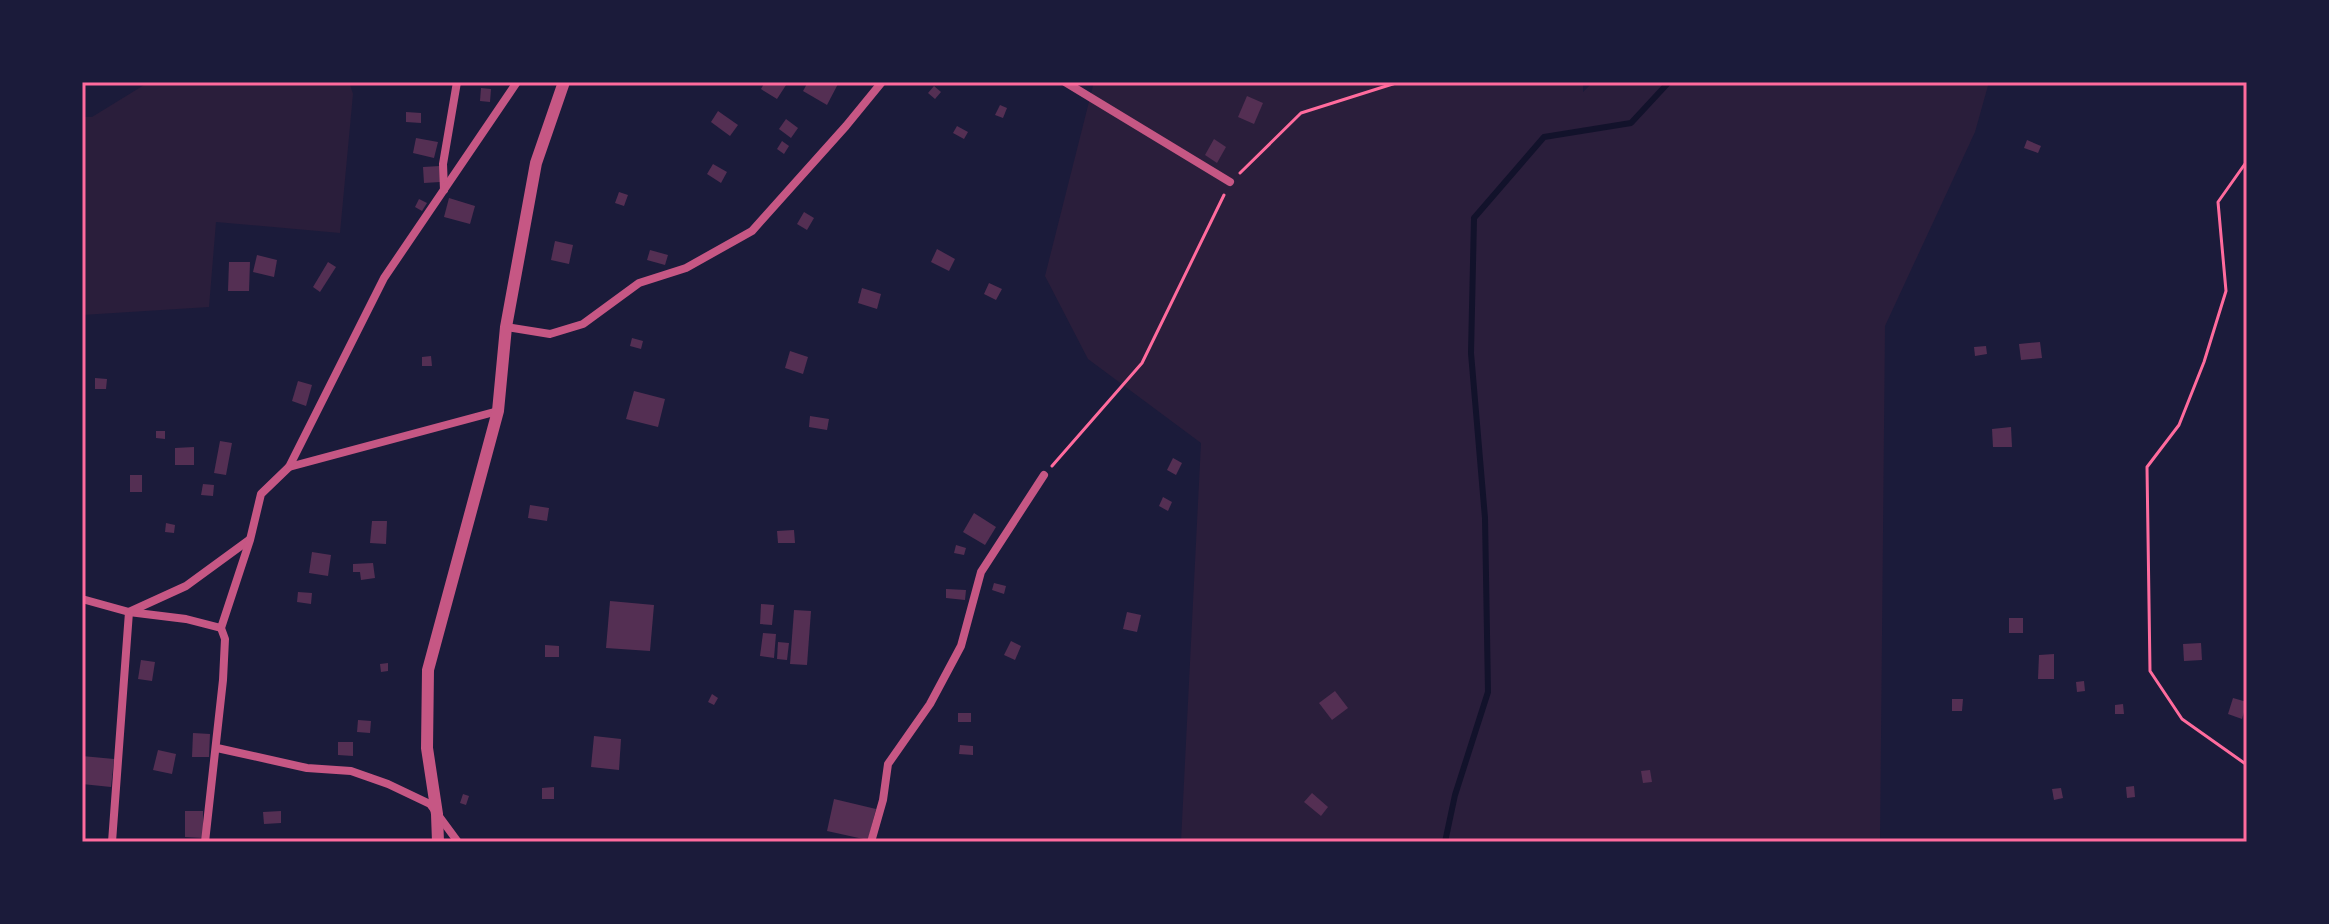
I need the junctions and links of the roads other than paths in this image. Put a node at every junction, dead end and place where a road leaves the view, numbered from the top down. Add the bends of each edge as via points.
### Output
1 (457, 82) edge
2 (517, 82) edge
3 (564, 82) edge
4 (882, 82) edge
5 (1065, 82) edge
6 (1230, 182) road end
7 (444, 190) junction
8 (506, 327) junction
9 (498, 411) junction
10 (289, 467) junction
11 (1044, 475) road end
12 (250, 540) junction
13 (82, 599) edge
14 (129, 612) junction
15 (221, 628) junction
16 (217, 748) junction
17 (437, 814) junction
18 (112, 842) edge
19 (205, 842) edge
20 (438, 842) edge
21 (458, 842) edge
22 (871, 842) edge

1 - 7 street via 443,164
2 - 7 street
3 - 8 street via 536,163
4 - 8 street via 752,231 686,268 639,283 583,324 550,334
5 - 6 street
7 - 10 street via 384,278
8 - 9 street
9 - 10 street
9 - 17 street via 428,670 427,748
10 - 12 street via 261,494
11 - 22 street via 981,572 961,646 930,704 888,764
12 - 14 street via 186,586
12 - 15 street
13 - 14 street
14 - 15 street
14 - 18 street
15 - 16 street via 225,639
16 - 17 street via 307,768 351,771 430,804
16 - 19 street
17 - 20 street
17 - 21 street

